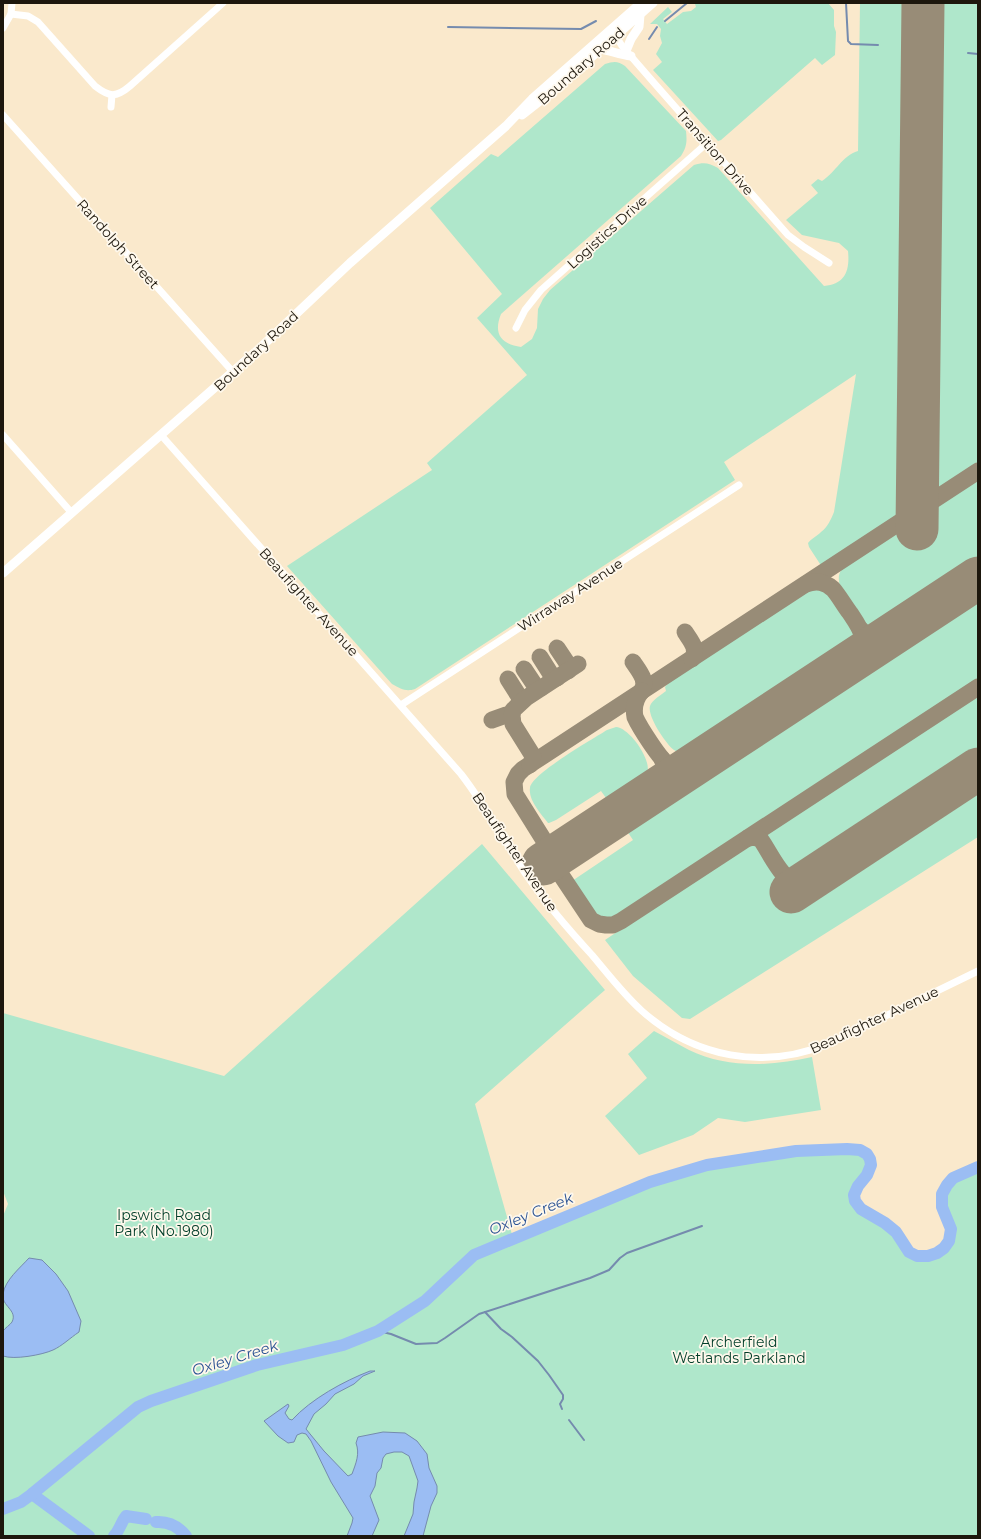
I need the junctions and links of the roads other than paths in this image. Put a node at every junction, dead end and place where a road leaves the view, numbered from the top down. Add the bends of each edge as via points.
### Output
1 (12, 3) edge
2 (223, 3) edge
3 (641, 3) edge
4 (653, 3) edge
5 (11, 14) junction
6 (640, 15) junction
7 (3, 28) edge
8 (614, 33) junction
9 (601, 49) junction
10 (629, 53) junction
11 (112, 95) junction
12 (111, 107) dead end
13 (3, 115) edge
14 (506, 126) junction
15 (706, 143) junction
16 (829, 263) dead end
17 (516, 328) dead end
18 (233, 372) junction
19 (3, 435) edge
20 (161, 435) junction
21 (739, 484) dead end
22 (71, 512) junction
23 (3, 573) edge
24 (401, 706) junction
25 (978, 971) edge

1 - 5 street
2 - 11 street via 124,91
3 - 8 main road, Boundary Road
4 - 6 main road, Boundary Road
5 - 7 street
5 - 11 street via 28,16 38,22 95,86
6 - 8 main road, Boundary Road
6 - 10 main road via 639,27 631,39
8 - 9 main road, Boundary Road
8 - 10 street, Transition Drive
8 - 14 main road, Boundary Road via 532,99
9 - 10 main road via 619,55
9 - 14 main road, Boundary Road via 543,99
10 - 15 street, Transition Drive
11 - 12 street
13 - 18 street, Randolph Street
14 - 18 main road, Boundary Road via 350,263
15 - 16 street, Transition Drive via 788,235
15 - 17 street, Logistics Drive via 541,290 525,310
18 - 20 main road, Boundary Road
19 - 22 street
20 - 22 main road, Boundary Road
20 - 24 street, Beaufighter Avenue
21 - 24 street, Wirraway Avenue
22 - 23 main road, Boundary Road
24 - 25 street, Beaufighter Avenue via 473,789 525,873 565,925 642,1011 662,1027 693,1044 725,1054 755,1058 806,1052

